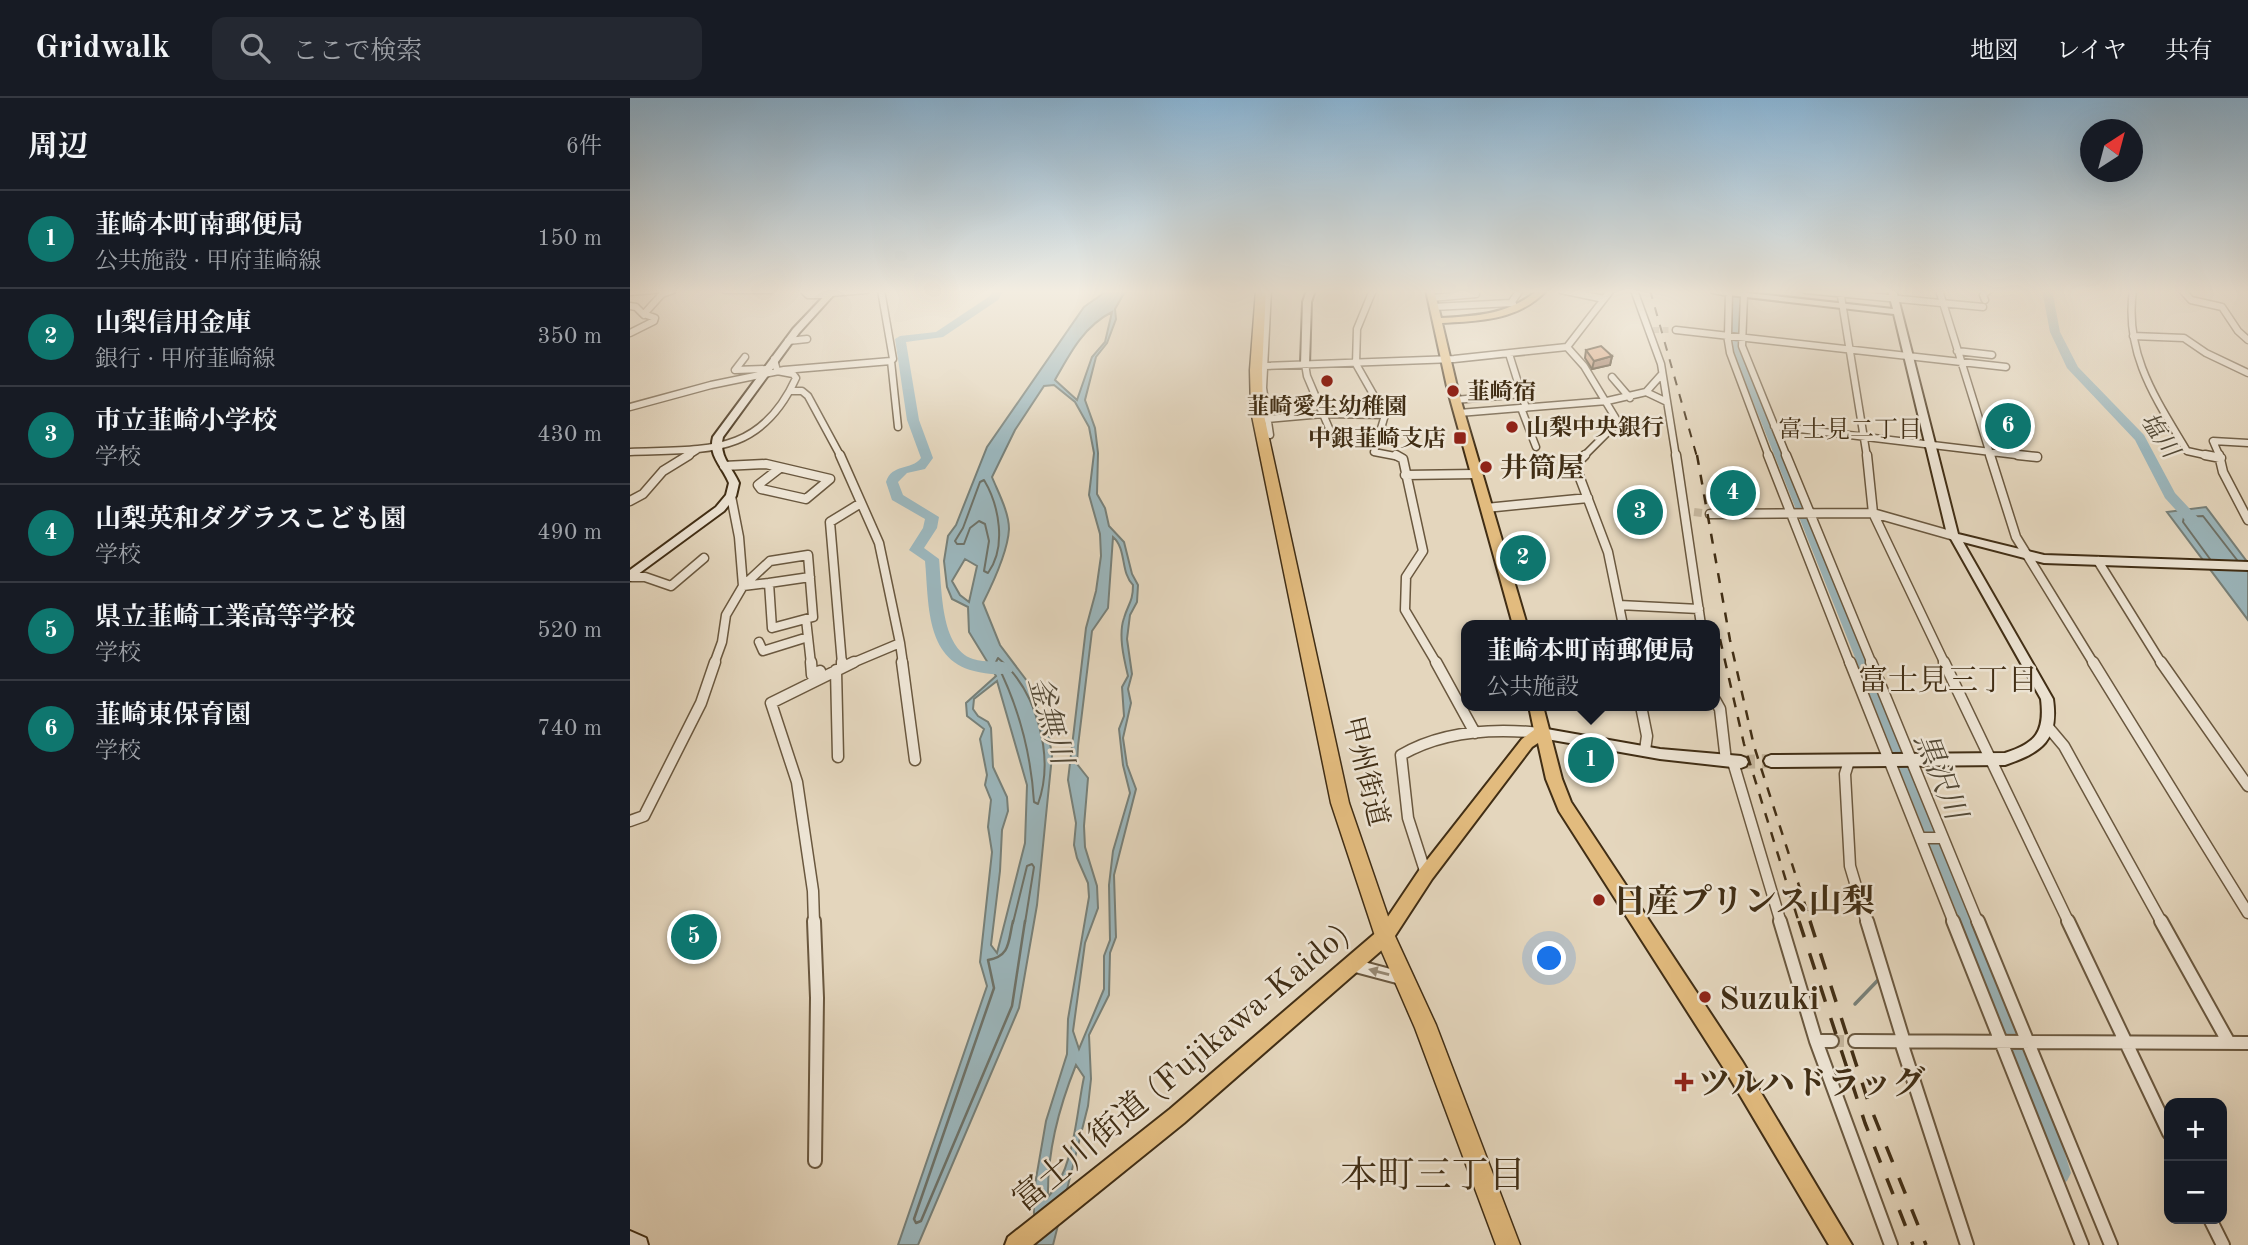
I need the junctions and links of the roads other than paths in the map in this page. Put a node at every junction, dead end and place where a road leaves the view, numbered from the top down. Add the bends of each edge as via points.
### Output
1 (786, 344) edge
2 (890, 344) edge
3 (1258, 344) edge
4 (1266, 344) edge
5 (1306, 344) edge
6 (1357, 344) edge
7 (1441, 344) edge
8 (1570, 344) edge
9 (1654, 344) edge
10 (1729, 344) edge
11 (1743, 344) edge
12 (1801, 344) edge
13 (1849, 344) edge
14 (1906, 344) edge
15 (1955, 344) edge
16 (2134, 344) edge
17 (2192, 344) edge
18 (1567, 347) junction
19 (1850, 349) junction
20 (1957, 351) junction
21 (1992, 355) dead end
22 (1909, 356) junction
23 (745, 357) dead end
24 (1510, 357) junction
25 (891, 361) junction
26 (1961, 361) junction
27 (1445, 362) junction
28 (1305, 364) junction
29 (1356, 364) junction
30 (1265, 366) junction
31 (2006, 367) dead end
32 (769, 372) junction
33 (1662, 373) junction
34 (2248, 373) edge
35 (1612, 377) dead end
36 (791, 391) junction
37 (1646, 392) junction
38 (1522, 394) junction
39 (1630, 398) junction
40 (1455, 400) junction
41 (1607, 401) junction
42 (1667, 402) junction
43 (630, 407) edge
44 (1524, 408) junction
45 (1459, 413) junction
46 (1323, 414) junction
47 (1385, 415) junction
48 (1267, 419) junction
49 (1774, 426) junction
50 (898, 427) dead end
51 (1270, 435) dead end
52 (1864, 436) junction
53 (1334, 440) dead end
54 (2248, 443) edge
55 (1930, 444) junction
56 (715, 446) junction
57 (1536, 447) dead end
58 (699, 450) junction
59 (1990, 451) junction
60 (630, 452) edge
61 (2037, 457) dead end
62 (2221, 458) junction
63 (724, 466) junction
64 (780, 468) junction
65 (1476, 474) junction
66 (1405, 475) junction
67 (731, 496) junction
68 (1588, 498) junction
69 (630, 501) edge
70 (861, 503) junction
71 (1486, 508) junction
72 (1684, 511) junction
73 (1694, 512) tunnel mouth
74 (1790, 512) junction
75 (1808, 512) junction
76 (1873, 513) junction
77 (1710, 514) tunnel mouth
78 (2248, 520) edge
79 (1954, 536) junction
80 (2027, 556) junction
81 (704, 558) dead end
82 (2101, 561) junction
83 (2248, 566) edge
84 (630, 577) edge
85 (810, 578) junction
86 (769, 583) junction
87 (743, 586) junction
88 (1619, 605) junction
89 (1699, 609) junction
90 (806, 619) junction
91 (1519, 620) edge
92 (1622, 620) edge
93 (1700, 620) edge
94 (808, 637) junction
95 (759, 642) dead end
96 (900, 643) junction
97 (839, 668) junction
98 (820, 671) dead end
99 (1461, 706) edge
100 (1720, 709) edge
101 (1464, 711) edge
102 (1537, 711) edge
103 (1642, 711) edge
104 (2048, 727) junction
105 (1475, 733) junction
106 (1541, 733) junction
107 (1645, 750) junction
108 (838, 757) dead end
109 (915, 760) dead end
110 (1911, 760) junction
111 (1989, 760) junction
112 (1733, 761) junction
113 (1770, 761) tunnel mouth
114 (1849, 761) junction
115 (1891, 761) junction
116 (2248, 786) edge
117 (630, 821) edge
118 (1921, 838) junction
119 (1943, 838) junction
120 (1426, 874) junction
121 (2248, 913) edge
122 (1385, 936) junction
123 (1352, 965) junction
124 (1406, 980) junction
125 (1816, 1041) junction
126 (1832, 1041) tunnel mouth
127 (1855, 1041) tunnel mouth
128 (1903, 1042) junction
129 (2001, 1042) junction
130 (2028, 1042) junction
131 (2126, 1043) junction
132 (2229, 1043) junction
133 (2248, 1043) edge
134 (2164, 1123) edge
135 (816, 1161) dead end
136 (2212, 1224) edge
137 (630, 1240) edge
138 (639, 1245) edge
139 (1016, 1245) edge
140 (1508, 1245) edge
141 (1841, 1245) edge
142 (1891, 1245) edge
143 (1967, 1245) edge
144 (2082, 1245) edge
145 (2111, 1245) edge
146 (2223, 1245) edge

1 - 32 street
2 - 25 street
3 - 122 highway, 甲州街道 via 1257,411 1340,803
4 - 30 street
5 - 28 street
6 - 29 street
7 - 27 main road
8 - 18 street
9 - 33 street
10 - 74 street
11 - 49 street
12 - 19 street
13 - 19 street
14 - 22 street
15 - 20 street
16 - 62 street via 2152,392 2187,451
17 - 34 street
18 - 24 street
18 - 41 street
19 - 22 street
19 - 52 street
20 - 21 street
20 - 26 street
22 - 26 street
22 - 55 street
23 - 32 street via 735,370
24 - 27 street
24 - 38 street
25 - 32 street
25 - 50 street
26 - 31 street
26 - 59 street
27 - 29 street
27 - 40 main road
28 - 29 street
28 - 30 street
28 - 46 street
29 - 47 street
30 - 48 street
32 - 36 street via 796,375
32 - 43 street
32 - 56 street via 725,425
33 - 37 street
33 - 42 street
35 - 39 street
36 - 56 street via 757,432
36 - 70 street via 808,396
37 - 39 street
37 - 42 street
38 - 40 street
38 - 44 street
39 - 41 street
40 - 45 main road
41 - 44 street
41 - 68 street via 1618,422 1575,465
42 - 72 street
44 - 45 street
44 - 57 street
45 - 65 main road
46 - 47 street
46 - 48 street
46 - 53 street
47 - 66 street via 1374,452 1398,455
48 - 51 street
49 - 52 street
49 - 75 street
52 - 55 street
52 - 76 street
54 - 62 street via 2214,439
55 - 59 street
55 - 79 street
56 - 58 street
56 - 63 street
58 - 60 street
58 - 69 street via 663,471 643,494
59 - 61 street
59 - 80 street via 2016,537
62 - 78 street via 2223,472
63 - 64 street
63 - 67 street via 734,483
64 - 64 street via 817,476 830,479 806,499 761,489 758,485
65 - 66 street
65 - 71 main road
66 - 99 street via 1423,551 1406,577 1405,610
67 - 84 street
67 - 87 street
68 - 71 street
68 - 88 street via 1608,552
70 - 96 street via 880,543
70 - 97 street via 830,522
71 - 91 main road
72 - 73 street
72 - 89 street
74 - 75 street
74 - 77 street
74 - 115 street
75 - 76 street
75 - 110 street
76 - 79 street
76 - 111 street
79 - 80 street
79 - 104 street via 2047,699
80 - 82 street
80 - 121 street
81 - 84 street via 671,586
82 - 83 street
82 - 116 street via 2141,634
85 - 86 street
85 - 87 street via 808,555 770,561
85 - 90 street via 813,617
86 - 87 street
86 - 90 street via 772,628
87 - 117 street via 726,615 718,656 687,734 644,816
88 - 89 street
88 - 92 street
89 - 93 street
90 - 94 street
94 - 95 street via 763,650
94 - 98 street via 812,675
96 - 97 street
96 - 109 street
97 - 108 street
97 - 135 street via 771,703 797,782 813,891
100 - 112 street
101 - 105 street
102 - 106 main road
103 - 107 street
104 - 111 street via 2033,748
104 - 132 street via 2064,746
105 - 106 street
105 - 120 street via 1412,746 1401,755 1408,818
106 - 107 street
106 - 120 main road, 富士川街道 (Fujikawa-Kaido) via 1527,743
106 - 141 main road via 1554,779 1579,830 1735,1068
107 - 112 street
110 - 111 street
110 - 115 street
110 - 119 street
111 - 131 street
112 - 125 street
113 - 114 street
114 - 115 street
114 - 128 street via 1845,774 1850,866
115 - 118 street
118 - 119 street
118 - 129 street
119 - 130 street
120 - 122 main road, 富士川街道 (Fujikawa-Kaido)
122 - 123 main road, 富士川街道 (Fujikawa-Kaido)
122 - 124 highway, 甲州街道
124 -> 123 street
123 - 139 main road, 富士川街道 (Fujikawa-Kaido) via 1177,1116
124 - 140 highway, 甲州街道
125 - 126 street
125 - 142 street
127 - 128 street
128 - 129 street
128 - 143 street
129 - 130 street
129 - 144 street
130 - 131 street
130 - 145 street
131 - 132 street
131 - 134 street
132 - 133 street
136 - 146 street
137 - 138 street

